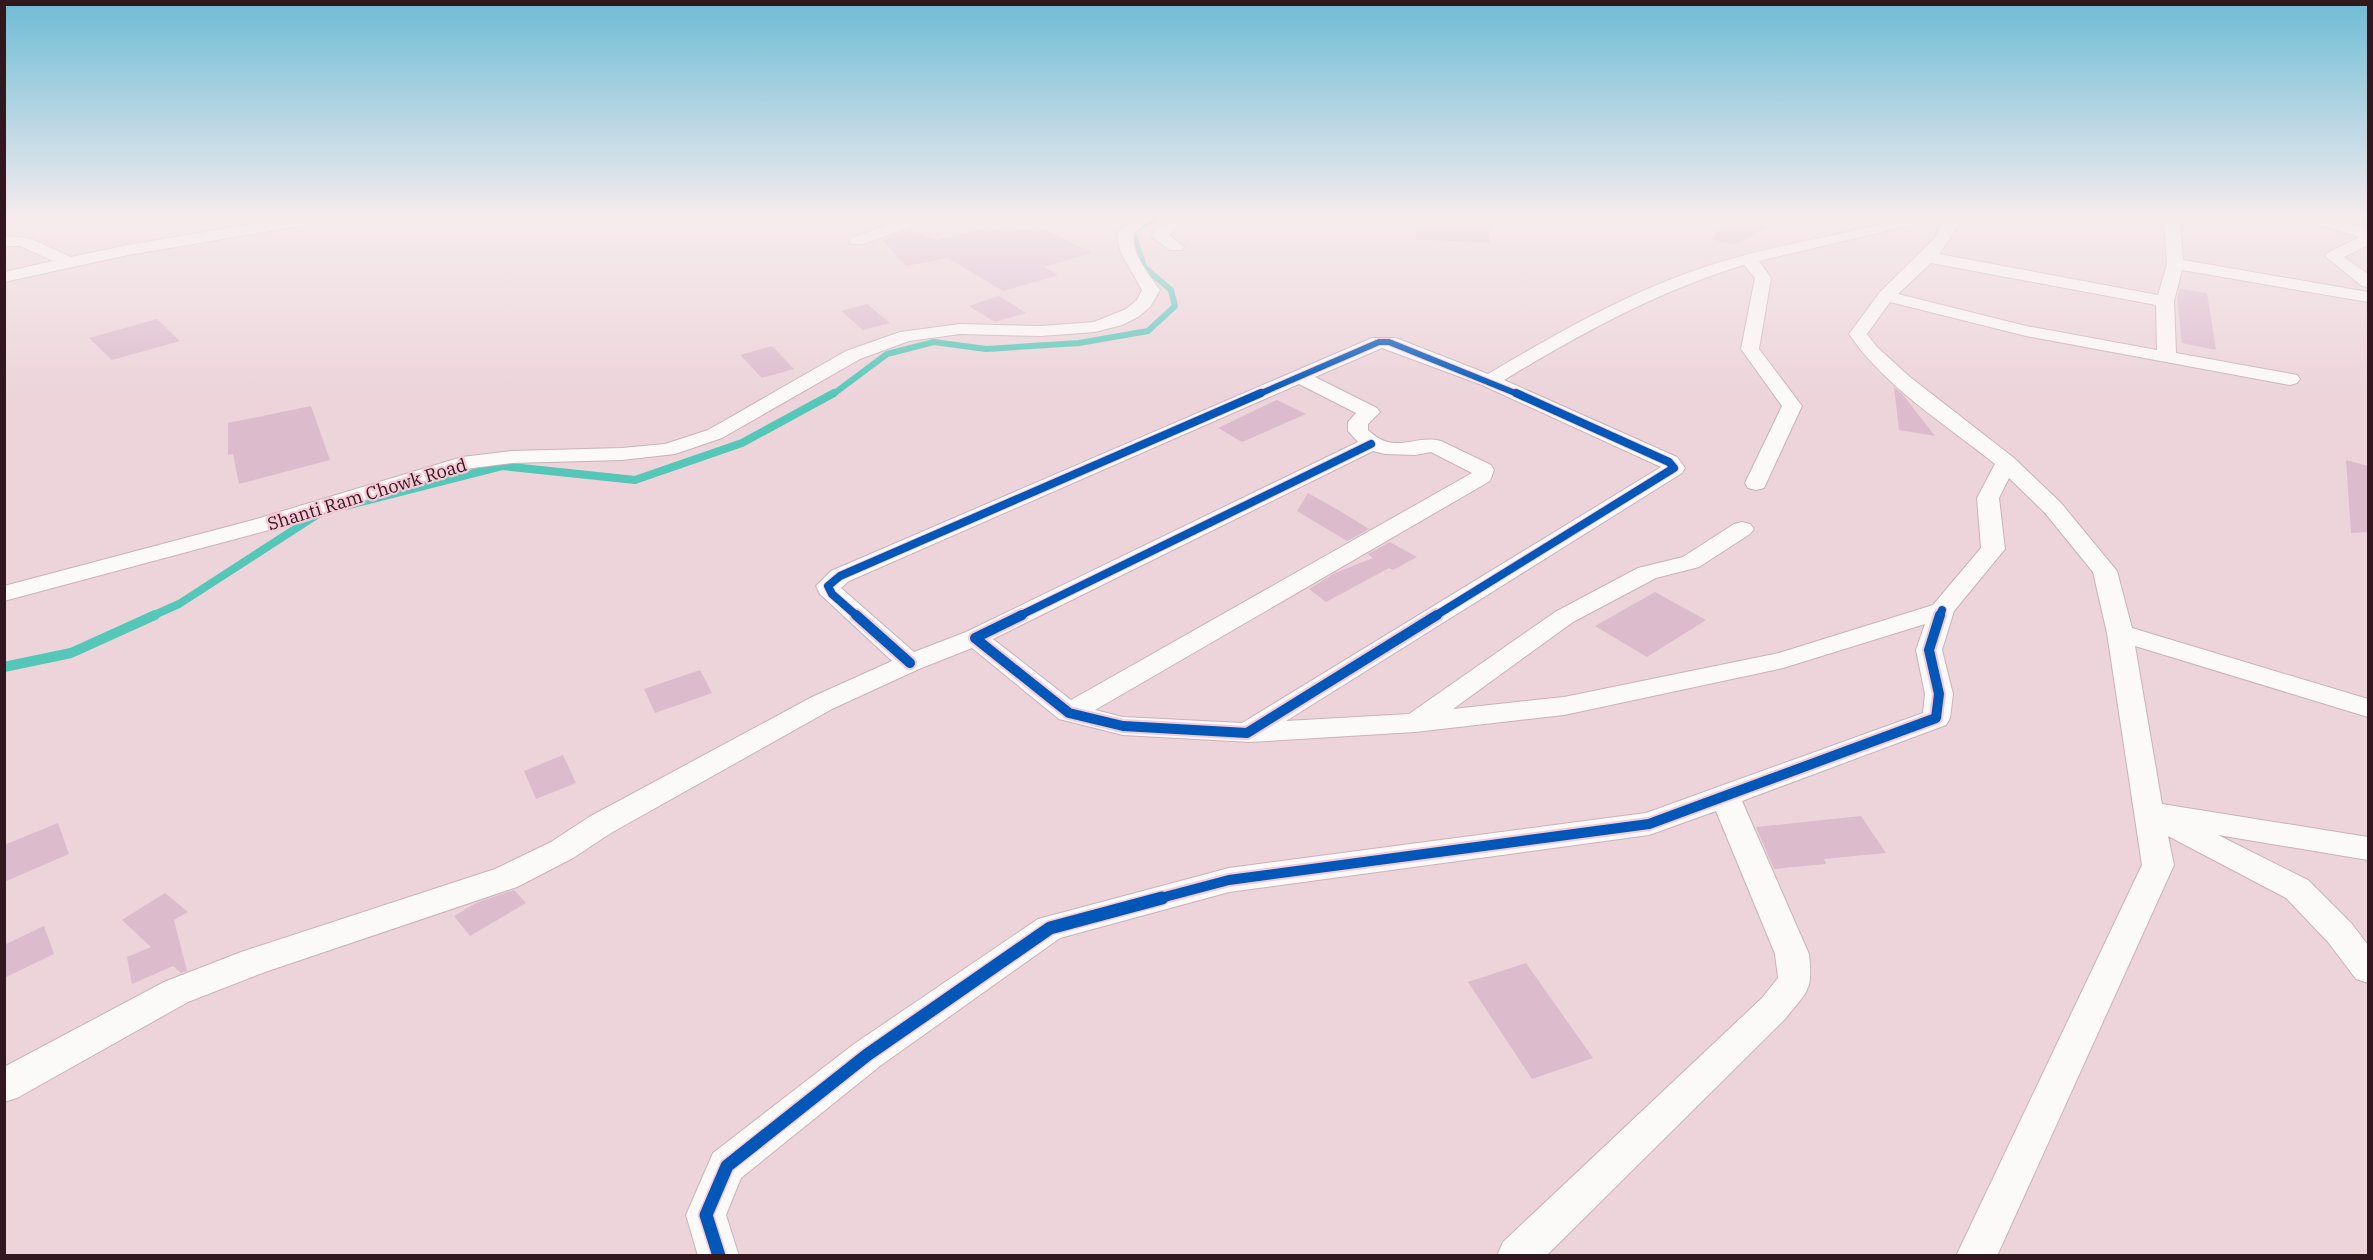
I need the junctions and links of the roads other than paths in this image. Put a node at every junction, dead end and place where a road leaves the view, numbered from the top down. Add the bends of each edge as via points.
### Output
1 (1144, 279) edge
2 (1689, 279) edge
3 (1763, 279) edge
4 (1904, 279) edge
5 (2045, 279) edge
6 (2171, 279) edge
7 (2262, 279) edge
8 (1886, 296) junction
9 (2368, 297) edge
10 (2165, 301) junction
11 (2168, 357) junction
12 (1300, 377) junction
13 (2290, 379) dead end
14 (1489, 381) junction
15 (1371, 444) junction
16 (2006, 463) junction
17 (1756, 483) dead end
18 (1742, 529) dead end
19 (4, 594) edge
20 (1942, 610) junction
21 (2120, 633) junction
22 (975, 638) junction
23 (910, 663) junction
24 (2368, 708) edge
25 (1069, 713) junction
26 (1415, 723) junction
27 (1247, 733) junction
28 (1725, 796) junction
29 (2148, 813) junction
30 (2368, 848) edge
31 (2368, 969) edge
32 (4, 1086) edge
33 (719, 1256) edge
34 (1517, 1256) edge
35 (1977, 1256) edge

1 - 19 street, Shanti Ram Chowk Road via 1151,290 1144,303 1116,321 1095,327 1041,331 960,330 906,336 853,355 715,434 668,450 534,455 462,463 261,525
2 - 14 street via 1630,302
3 - 17 street via 1750,349 1791,406
4 - 8 street
5 - 10 street
6 - 10 street
7 - 9 street
8 - 11 street via 2026,331
8 - 16 street via 1858,334 1870,351
10 - 11 street
11 - 13 street
12 - 14 street via 1371,345 1389,342
12 - 15 street via 1370,412 1358,422 1358,431
12 - 23 street via 840,576 828,586 832,594
14 - 27 street via 1670,462 1674,468
15 - 22 street
15 - 25 street via 1399,449 1434,445 1483,470 1482,476
16 - 20 street via 1988,498 1993,549
16 - 21 street via 2053,508 2105,571
18 - 26 street via 1691,562 1647,573 1564,617
20 - 26 street via 1783,660 1564,706
20 - 28 street via 1929,650 1939,694 1936,718
21 - 24 street
21 - 29 street
22 - 23 street
22 - 25 street
23 - 32 street via 822,703 507,878 253,962 177,992
25 - 27 street via 1123,726
26 - 27 street
28 - 33 street via 1649,824 1229,880 1050,928 867,1055 727,1166 706,1215
28 - 34 street via 1792,954 1795,981 1774,1008
29 - 30 street
29 - 31 street via 2297,889
29 - 35 street via 2158,865

